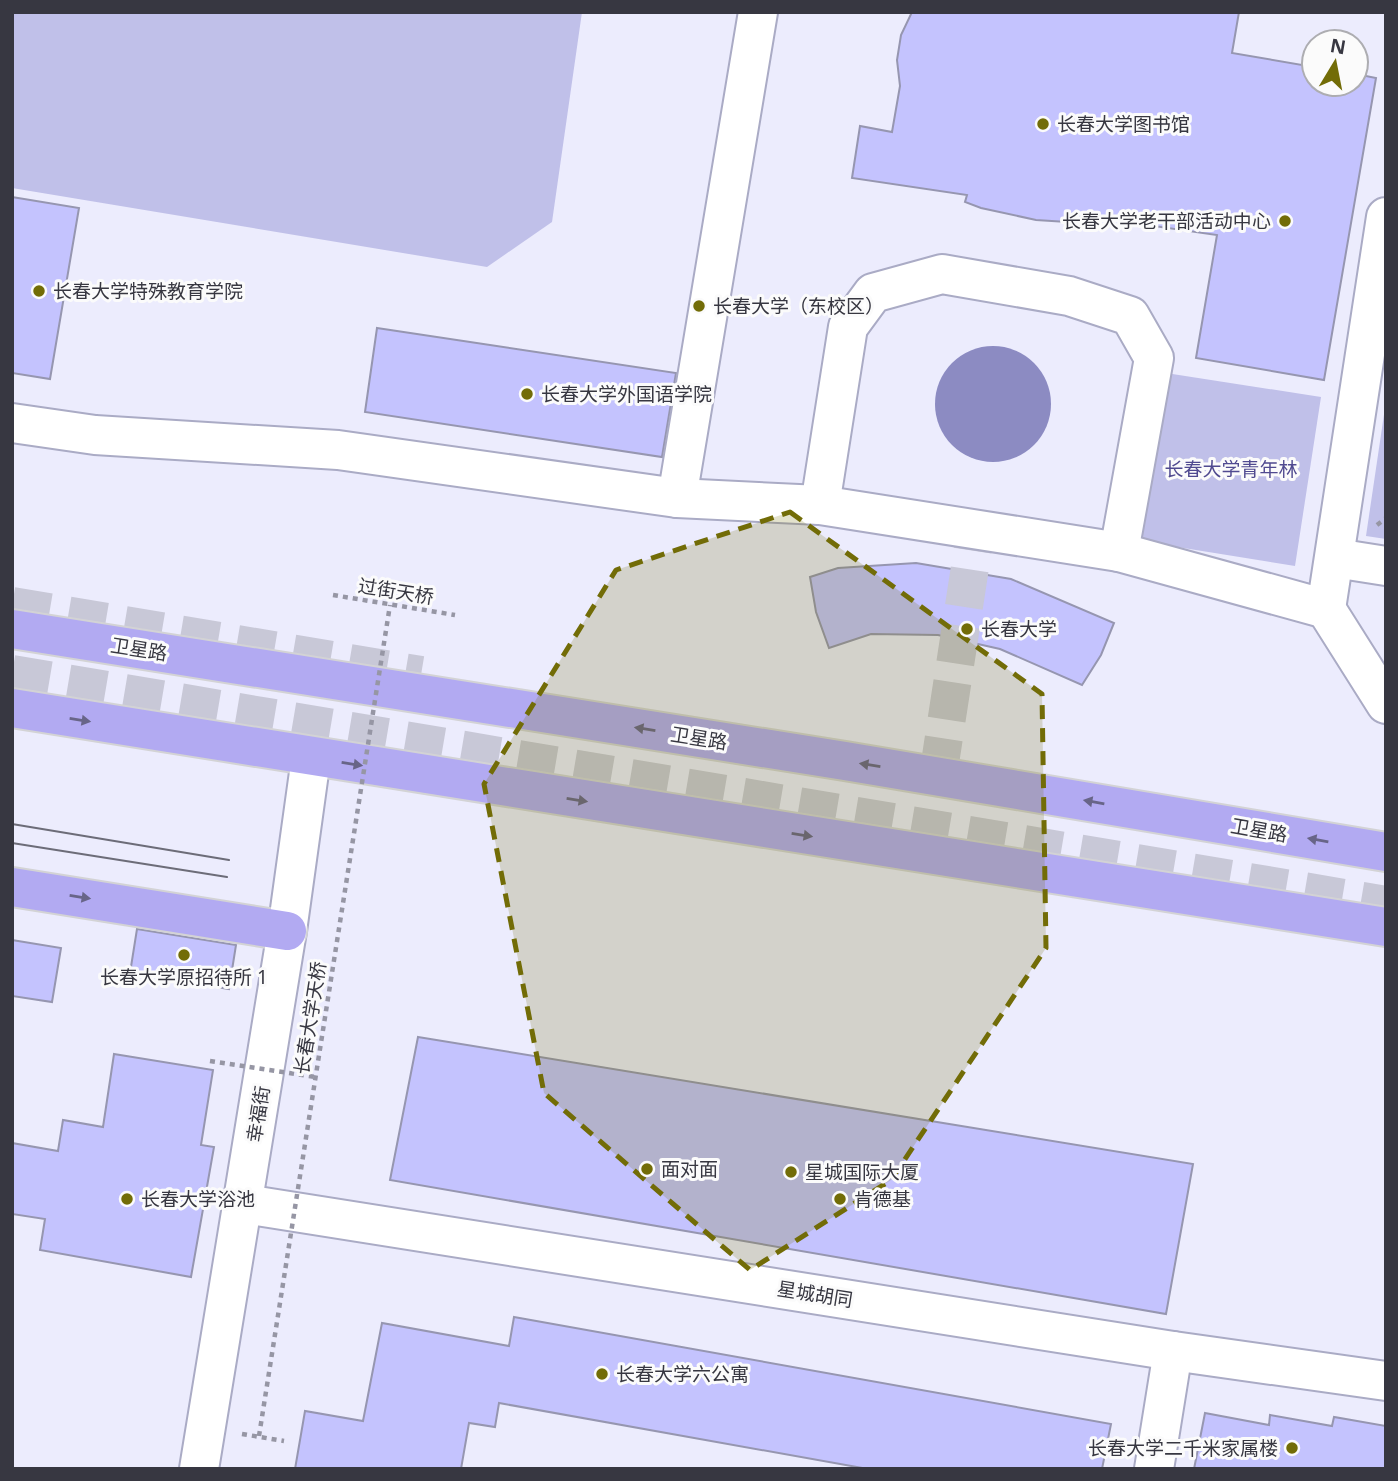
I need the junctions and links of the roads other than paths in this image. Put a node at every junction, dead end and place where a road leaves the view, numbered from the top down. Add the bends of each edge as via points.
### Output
1 (758, 12) edge
2 (1386, 217) edge
3 (12, 423) edge
4 (677, 498) junction
5 (820, 505) junction
6 (1119, 552) junction
7 (1335, 558) junction
8 (1386, 566) edge
9 (1326, 609) junction
10 (12, 629) edge
11 (1386, 704) edge
12 (12, 708) edge
13 (311, 758) junction
14 (1386, 852) edge
15 (12, 887) edge
16 (1386, 927) edge
17 (287, 931) junction
18 (244, 1204) junction
19 (1173, 1351) junction
20 (1386, 1381) edge
21 (200, 1469) edge
22 (1154, 1469) edge

1 - 4 street
2 - 7 street
3 - 4 street via 95,435 338,450
4 - 5 street
5 - 6 street
5 - 6 street via 848,327 873,293 942,274 1069,296 1130,316 1154,358
6 - 9 street
7 - 8 street
7 - 9 street
9 - 11 street
14 -> 10 main road, 卫星路 via 898,769
12 -> 13 main road
13 -> 16 main road
13 - 17 street, 幸福街
15 -> 17 main road
17 - 18 street, 幸福街
18 - 19 street, 星城胡同
18 - 21 street, 幸福街
19 - 20 street, 星城胡同
19 - 22 street

